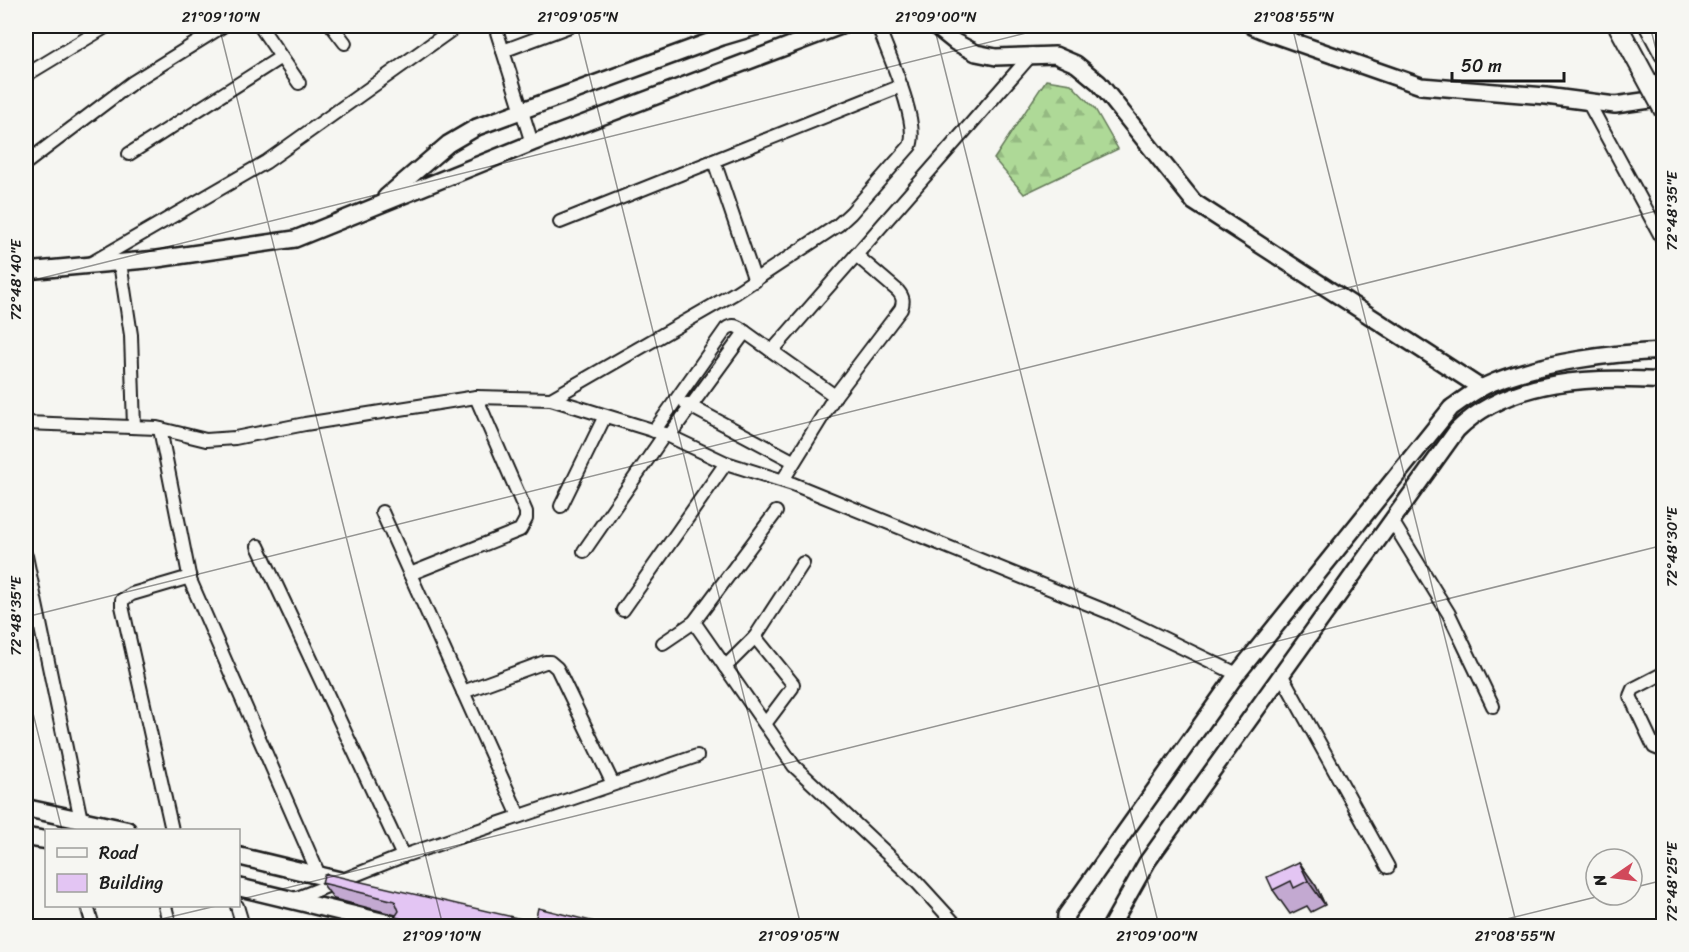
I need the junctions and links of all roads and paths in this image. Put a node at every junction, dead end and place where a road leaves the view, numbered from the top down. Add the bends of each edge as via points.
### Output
1 (107, 26) edge
2 (223, 26) edge
3 (261, 26) edge
4 (332, 26) edge
5 (457, 26) edge
6 (495, 26) edge
7 (570, 26) edge
8 (759, 26) edge
9 (841, 26) edge
10 (878, 26) edge
11 (935, 26) edge
12 (1252, 26) edge
13 (1618, 26) edge
14 (1649, 26) edge
15 (719, 31) edge
16 (345, 44) dead end
17 (503, 51) junction
18 (1032, 54) junction
19 (1664, 54) edge
20 (281, 57) junction
21 (26, 75) edge
22 (299, 83) dead end
23 (901, 86) junction
24 (1664, 98) edge
25 (1588, 102) junction
26 (521, 110) junction
27 (1664, 111) edge
28 (532, 143) junction
29 (129, 154) dead end
30 (714, 160) junction
31 (26, 163) edge
32 (374, 207) junction
33 (560, 222) dead end
34 (1664, 242) edge
35 (856, 255) junction
36 (120, 262) junction
37 (86, 266) junction
38 (26, 271) edge
39 (755, 281) junction
40 (746, 332) junction
41 (772, 351) junction
42 (1664, 351) edge
43 (1664, 381) edge
44 (1481, 388) junction
45 (835, 396) junction
46 (476, 397) junction
47 (551, 399) junction
48 (677, 400) junction
49 (691, 407) junction
50 (605, 416) junction
51 (26, 423) edge
52 (134, 427) junction
53 (160, 429) junction
54 (662, 434) junction
55 (793, 461) junction
56 (726, 463) junction
57 (783, 480) junction
58 (561, 506) dead end
59 (382, 512) dead end
60 (776, 512) dead end
61 (1392, 521) junction
62 (258, 546) dead end
63 (584, 551) dead end
64 (26, 556) edge
65 (803, 563) dead end
66 (410, 574) junction
67 (190, 577) junction
68 (623, 610) dead end
69 (694, 622) junction
70 (755, 637) junction
71 (663, 643) dead end
72 (725, 667) junction
73 (1664, 673) edge
74 (1237, 674) junction
75 (1281, 674) junction
76 (463, 692) junction
77 (1493, 706) dead end
78 (765, 724) junction
79 (1664, 751) edge
80 (697, 756) dead end
81 (613, 784) junction
82 (26, 808) edge
83 (519, 816) junction
84 (81, 820) junction
85 (119, 829) edge
86 (172, 829) edge
87 (26, 837) edge
88 (45, 840) edge
89 (240, 856) edge
90 (403, 856) junction
91 (1388, 867) dead end
92 (319, 875) junction
93 (340, 880) junction
94 (240, 887) edge
95 (373, 888) edge
96 (292, 900) junction
97 (87, 907) edge
98 (165, 907) edge
99 (237, 907) edge
100 (93, 927) edge
101 (170, 927) edge
102 (243, 927) edge
103 (400, 927) edge
104 (957, 927) edge
105 (1065, 927) edge
106 (1111, 927) edge

1 - 21 street
2 - 31 street via 133,82
3 - 20 street
4 - 16 street
5 - 37 street via 266,162
6 - 17 street
7 - 17 street
8 - 15 street
9 - 28 street
10 - 23 street
11 - 18 street via 976,53 996,57
12 - 25 street via 1421,86
13 - 27 main road, bridge
14 - 19 main road
15 - 26 street
17 - 26 street
18 - 35 street
18 - 44 street via 1055,55 1089,73 1184,192 1204,209
20 - 22 street
20 - 29 street
23 - 30 street
23 - 39 street via 913,132 910,146 838,225
24 - 25 street via 1627,104
25 - 34 street
26 - 28 street
26 - 32 street via 462,135
28 - 32 street
30 - 33 street
30 - 39 street
32 - 36 street via 295,239
35 - 41 street
35 - 45 street via 898,291 903,303
36 - 37 street
36 - 52 street via 130,335
37 - 38 street
39 - 47 street
40 - 41 street
40 - 48 street via 736,326 726,329
40 - 49 street
41 - 45 street
42 - 44 street via 1547,366
43 - 61 street via 1576,382 1533,388 1493,402 1457,430
44 - 74 street via 1451,408
45 - 55 street
46 - 47 street
46 - 53 street via 235,438 206,440
46 - 66 street via 526,519 520,530
47 - 50 street
48 - 49 street
48 - 54 street
49 - 54 street
49 - 55 street
50 - 54 street
50 - 58 street
51 - 52 street
52 - 53 street
53 - 67 street
54 - 56 street
54 - 63 street
55 - 57 street
56 - 57 street
56 - 68 street
57 - 74 street via 1113,614
59 - 66 street
60 - 69 street
61 - 75 street
61 - 77 street via 1449,614
62 - 90 street
64 - 84 street
65 - 70 street
66 - 76 street
67 - 86 street via 122,600
67 - 92 street
69 - 71 street
69 - 72 street
70 - 72 street
70 - 78 street via 793,684
72 - 78 street
73 - 79 street via 1633,688 1629,696 1654,747
74 - 105 street via 1066,915
75 - 91 street
75 - 106 street via 1147,862
76 - 81 street via 550,662 557,668
76 - 83 street
78 - 104 street via 794,766 915,880
80 - 81 street
81 - 83 street
82 - 84 main road
83 - 90 street
84 - 85 main road
87 - 88 main road
89 - 92 main road
90 - 93 street
92 - 93 main road
93 - 95 main road
93 - 96 street
94 - 96 main road
96 - 103 main road
97 - 100 street
98 - 101 street
99 - 102 street

